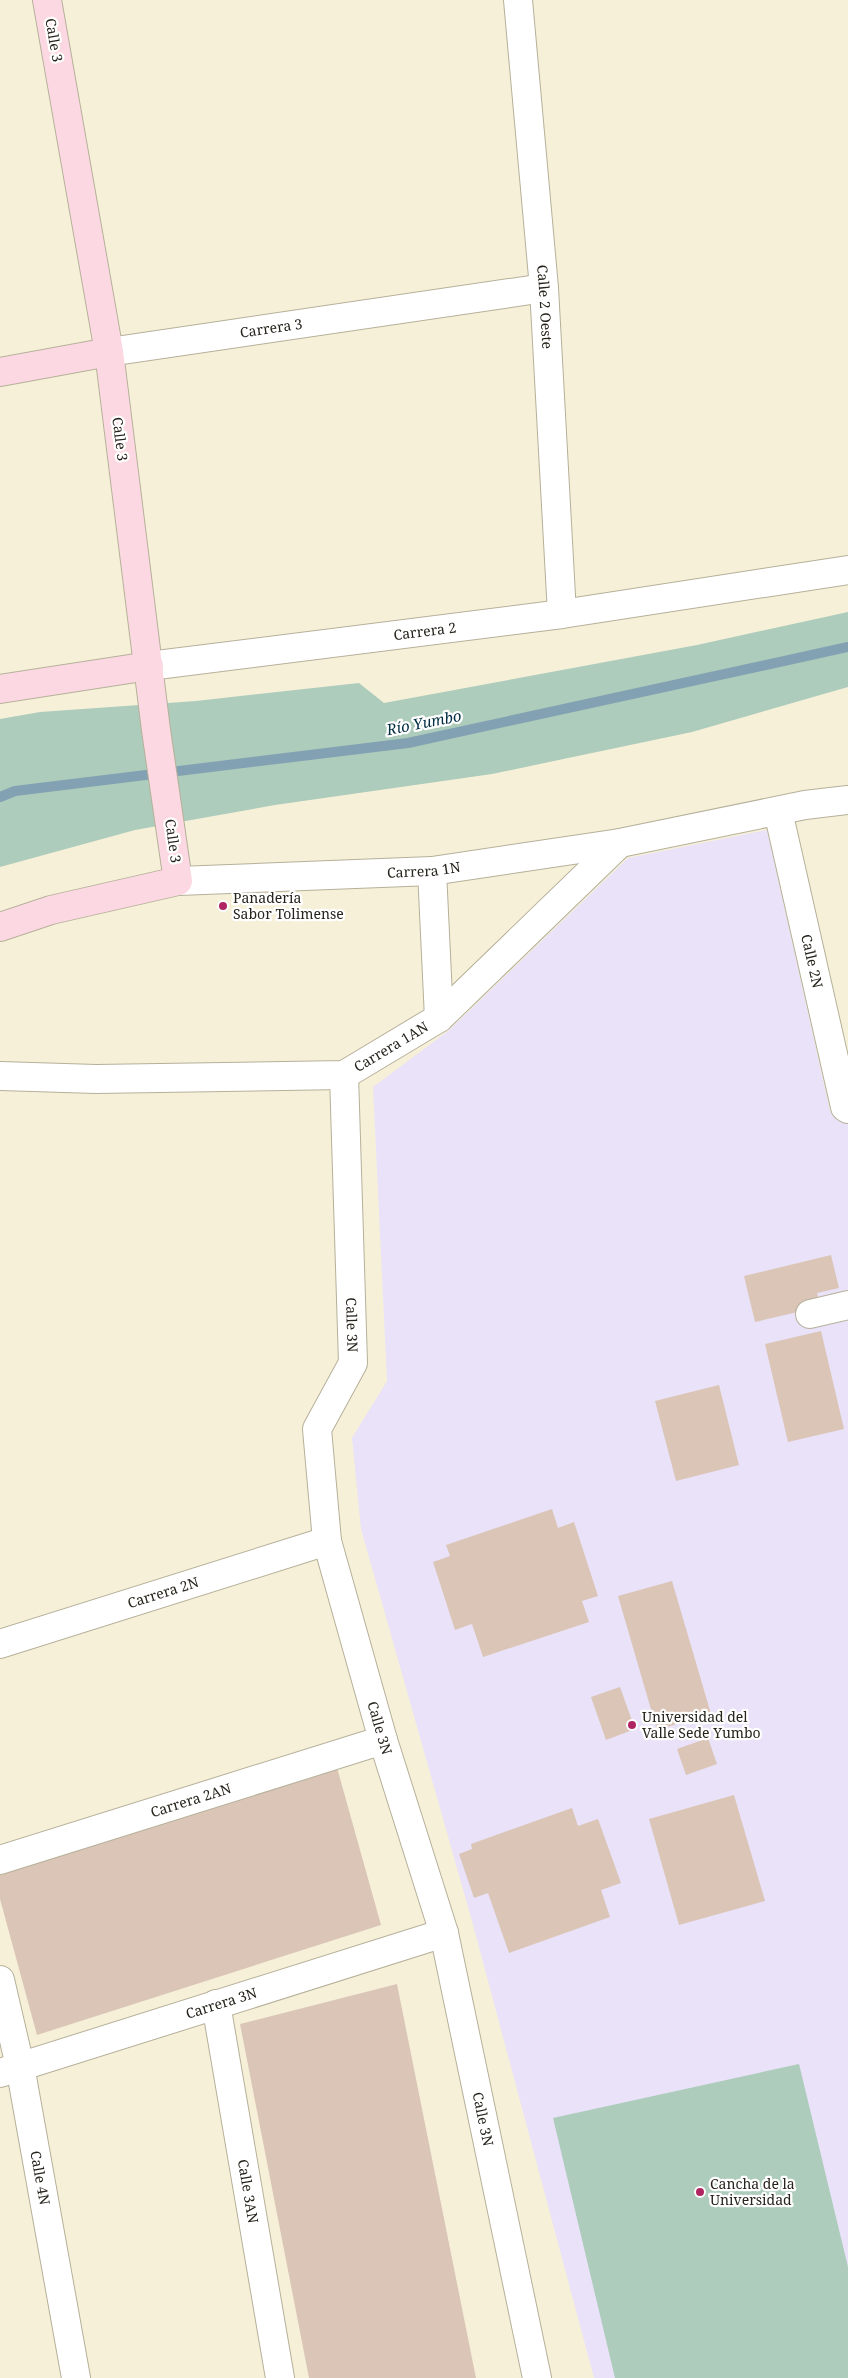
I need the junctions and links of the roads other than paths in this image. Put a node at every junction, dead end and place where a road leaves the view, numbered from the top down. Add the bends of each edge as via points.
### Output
1 (47, 0) edge
2 (518, 0) edge
3 (544, 288) junction
4 (109, 352) junction
5 (0, 372) edge
6 (848, 570) edge
7 (562, 614) junction
8 (149, 666) junction
9 (0, 689) edge
10 (848, 800) edge
11 (778, 811) junction
12 (620, 843) junction
13 (432, 871) junction
14 (177, 872) junction
15 (0, 927) edge
16 (439, 1018) junction
17 (344, 1075) junction
18 (0, 1076) edge
19 (848, 1109) edge
20 (848, 1305) edge
21 (810, 1314) dead end
22 (327, 1541) junction
23 (0, 1644) edge
24 (383, 1740) junction
25 (0, 1860) edge
26 (444, 1933) junction
27 (0, 1980) edge
28 (216, 2004) junction
29 (10, 2070) edge
30 (76, 2378) edge
31 (280, 2378) edge
32 (537, 2378) edge

1 - 4 street, Calle 3
2 - 3 street, Calle 2 Oeste
3 - 4 street, Carrera 3
3 - 7 street, Calle 2 Oeste
4 - 5 street, Carrera 3
4 - 8 street, Calle 3
6 - 7 street, Carrera 2
7 - 8 street, Carrera 2
8 - 9 street, Carrera 2
8 - 14 street, Calle 3
10 - 11 street, Carrera 1N
11 - 12 street, Carrera 1N
11 - 19 street, Calle 2N
12 - 13 street, Carrera 1N
12 - 16 street, Carrera 1AN
13 - 14 street, Carrera 1N
13 - 16 street
14 - 15 street, Carrera 1N
16 - 17 street, Carrera 1AN
17 - 18 street, Carrera 1AN via 96,1079
17 - 22 street, Calle 3N via 353,1363 317,1429
20 - 21 street
22 - 23 street, Carrera 2N
22 - 24 street, Calle 3N
24 - 25 street, Carrera 2AN
24 - 26 street, Calle 3N
26 - 28 street, Carrera 3N
26 - 32 street, Calle 3N
27 - 29 street, Calle 4N
28 - 29 street, Carrera 3N
28 - 31 street, Calle 3AN
29 - 30 street, Calle 4N

